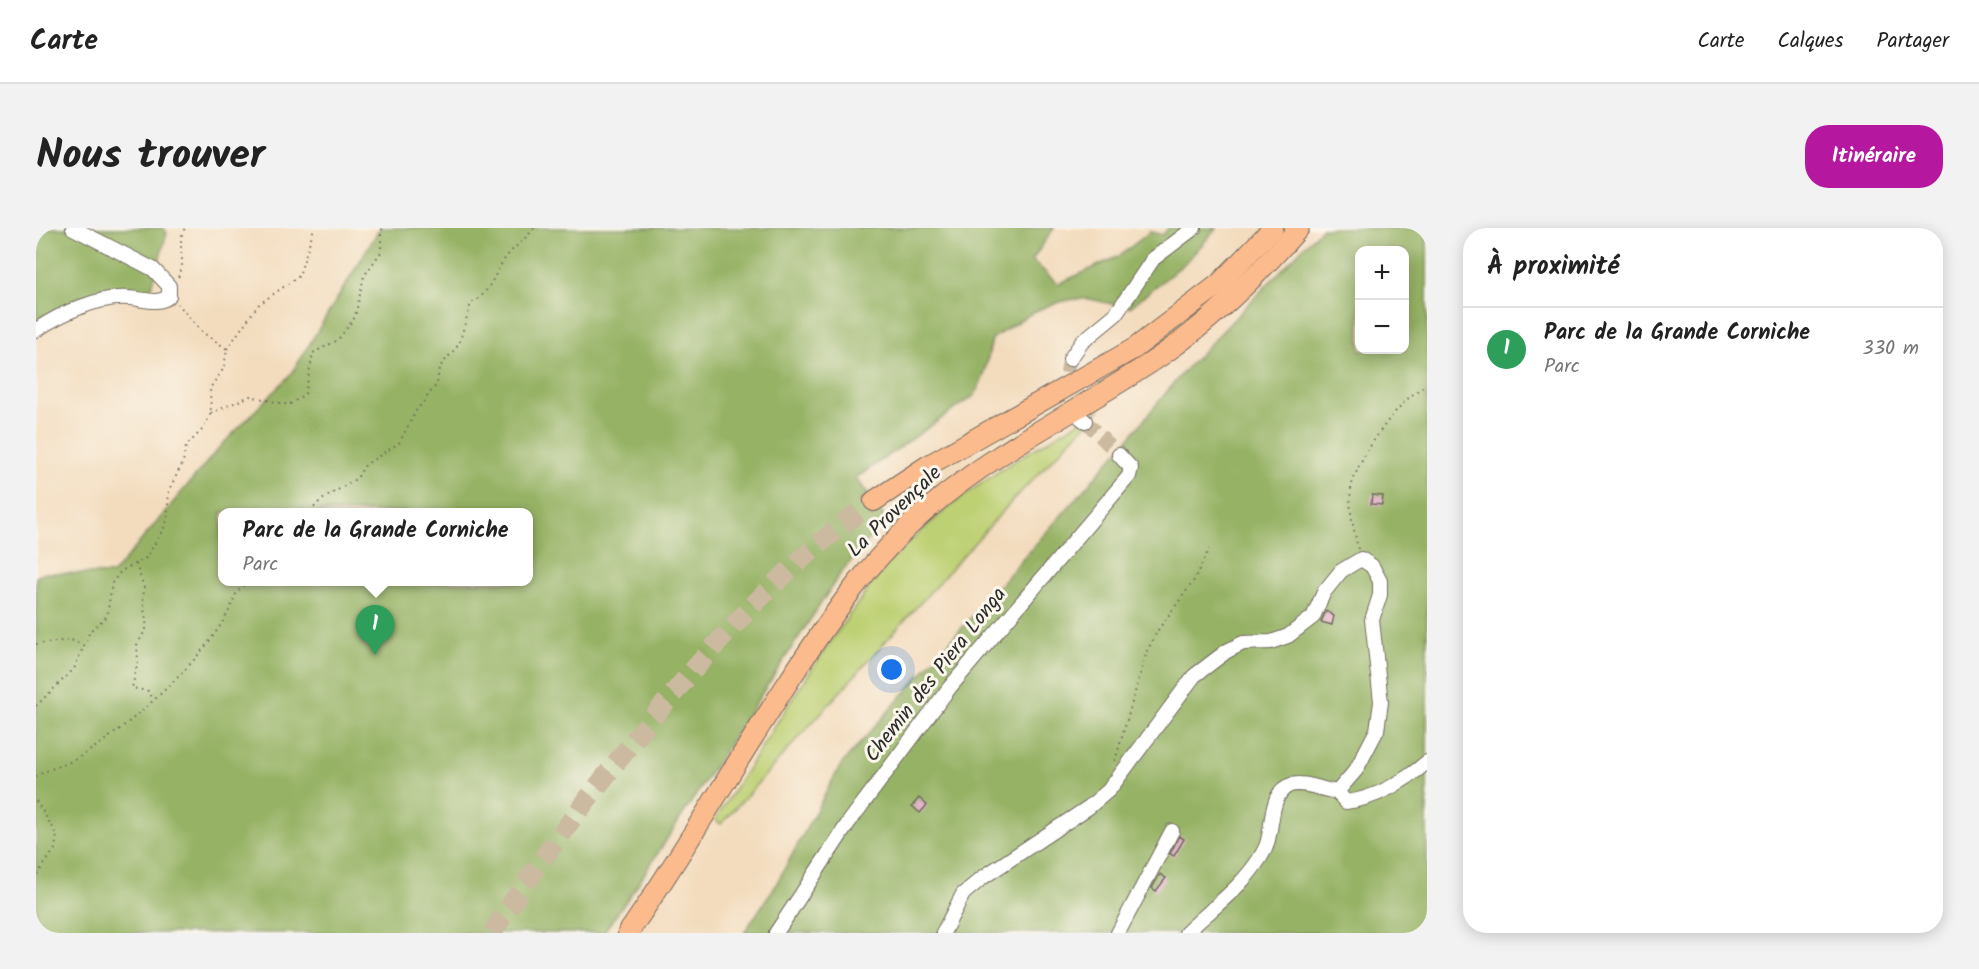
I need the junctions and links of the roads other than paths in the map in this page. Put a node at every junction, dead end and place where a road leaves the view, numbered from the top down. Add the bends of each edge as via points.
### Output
1 (73, 228) edge
2 (1194, 228) edge
3 (1273, 228) edge
4 (1299, 228) edge
5 (36, 330) edge
6 (1070, 359) tunnel mouth
7 (1119, 455) tunnel mouth
8 (874, 501) tunnel mouth
9 (1427, 762) edge
10 (1338, 792) junction
11 (1172, 831) dead end
12 (628, 933) edge
13 (776, 933) edge
14 (943, 933) edge
15 (1118, 933) edge
16 (1186, 933) edge

1 - 5 street via 153,269 169,291 159,302 126,297 105,300
2 - 6 street via 1153,259 1116,314 1082,342
3 - 8 highway, La Provençale via 1219,284 1135,348 927,466
4 - 12 highway, La Provençale via 1226,304 1167,351 975,472 928,509 870,566 820,631
7 - 13 street, Chemin des Piera Longa via 1131,468 1129,476 950,687 849,822
9 - 10 street via 1362,801 1346,802
10 - 14 street via 1356,770 1377,730 1381,702 1372,620 1380,581 1372,566 1361,559 1341,571 1324,592 1313,617 1288,636 1271,642 1243,643 1194,676 1109,790 963,894
10 - 16 street via 1298,783 1286,787 1277,797 1266,848 1249,874
11 - 15 street

